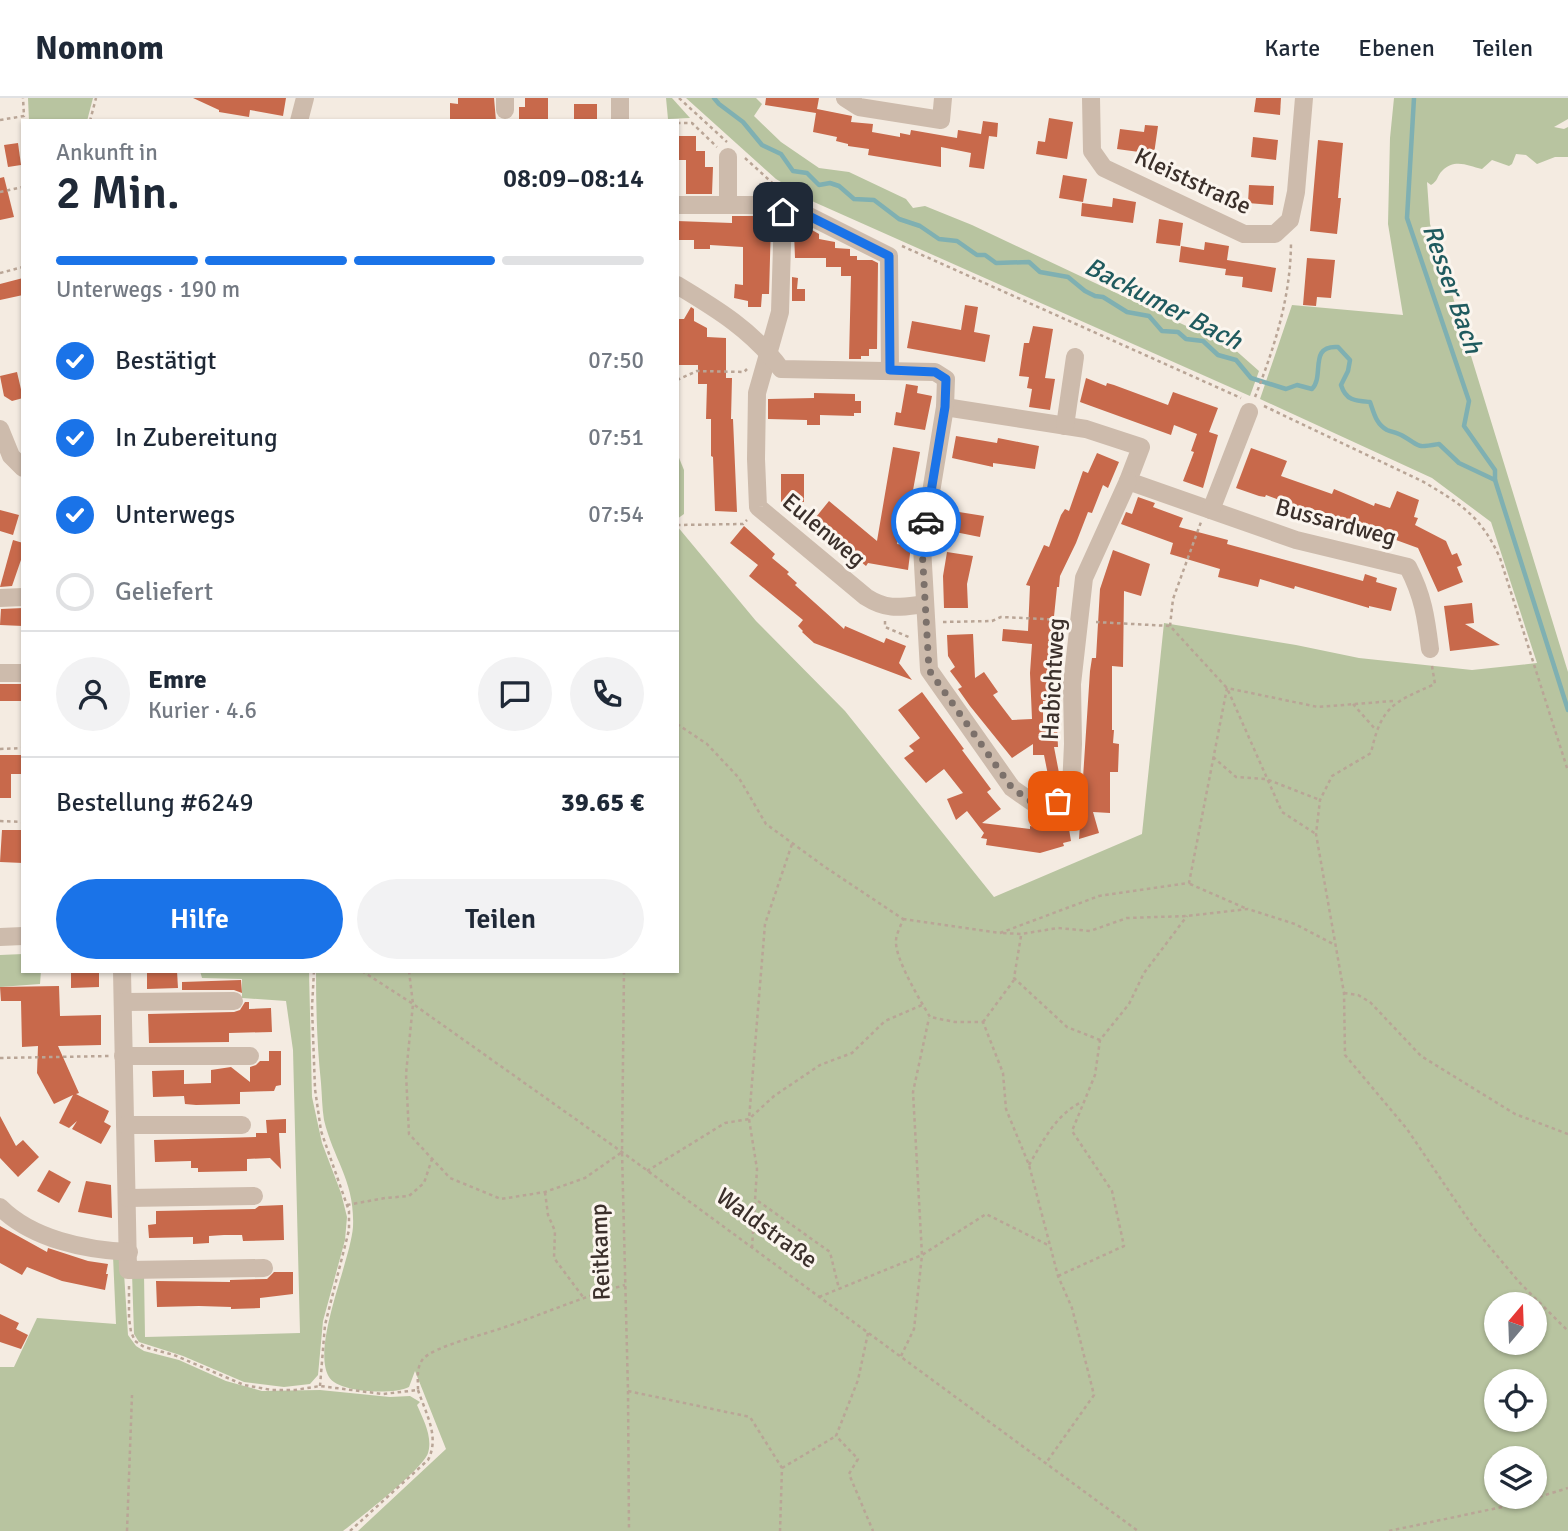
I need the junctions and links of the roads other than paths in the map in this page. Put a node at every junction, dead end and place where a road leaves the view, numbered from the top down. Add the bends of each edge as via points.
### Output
1 (305, 98) edge
2 (620, 98) edge
3 (845, 98) edge
4 (943, 98) edge
5 (1091, 98) edge
6 (1304, 98) edge
7 (300, 119) edge
8 (620, 119) edge
9 (735, 154) road end
10 (728, 204) junction
11 (679, 205) edge
12 (783, 212) junction
13 (679, 286) edge
14 (768, 351) junction
15 (1075, 357) dead end
16 (890, 370) junction
17 (1253, 406) road end
18 (945, 407) junction
19 (1065, 426) junction
20 (0, 429) edge
21 (14, 459) edge
22 (1128, 481) junction
23 (1211, 510) junction
24 (21, 597) edge
25 (0, 598) edge
26 (925, 604) junction
27 (1430, 649) road end
28 (0, 673) edge
29 (21, 673) edge
30 (21, 936) edge
31 (0, 937) edge
32 (122, 973) edge
33 (234, 1001) dead end
34 (122, 1002) junction
35 (123, 1056) junction
36 (250, 1056) dead end
37 (125, 1125) junction
38 (242, 1125) dead end
39 (254, 1196) dead end
40 (128, 1198) junction
41 (0, 1207) edge
42 (129, 1261) junction
43 (264, 1268) dead end

1 - 7 street
2 - 8 street
3 - 4 street via 859,107 941,120
5 - 6 street, Kleiststraße via 1092,150 1104,167 1244,234 1275,234 1290,220
9 - 10 street
10 - 11 street
10 - 12 street via 766,205
12 - 14 street via 780,312
12 - 16 street via 809,216 889,256
13 - 14 street via 739,324
14 - 16 street via 782,369
14 - 26 street, Eulenweg via 757,393 758,507 866,597 886,607
15 - 19 street
16 - 18 street via 942,375 948,385
17 - 23 street
18 - 19 street
18 - 26 street, Habichtweg via 922,547
19 - 22 street via 1141,447
20 - 21 street
22 - 23 street, Bussardweg
22 - 26 street, Habichtweg via 1084,578 1072,684 1072,788 1058,801 1032,802 1012,788 929,670
23 - 27 street, Bussardweg via 1296,540 1408,567 1425,607
24 - 25 street
28 - 29 street
30 - 31 street
32 - 34 street
33 - 34 street
34 - 35 street
35 - 36 street
35 - 37 street
37 - 38 street
37 - 40 street
39 - 40 street
40 - 42 street
41 - 42 street via 40,1233
42 - 43 street

